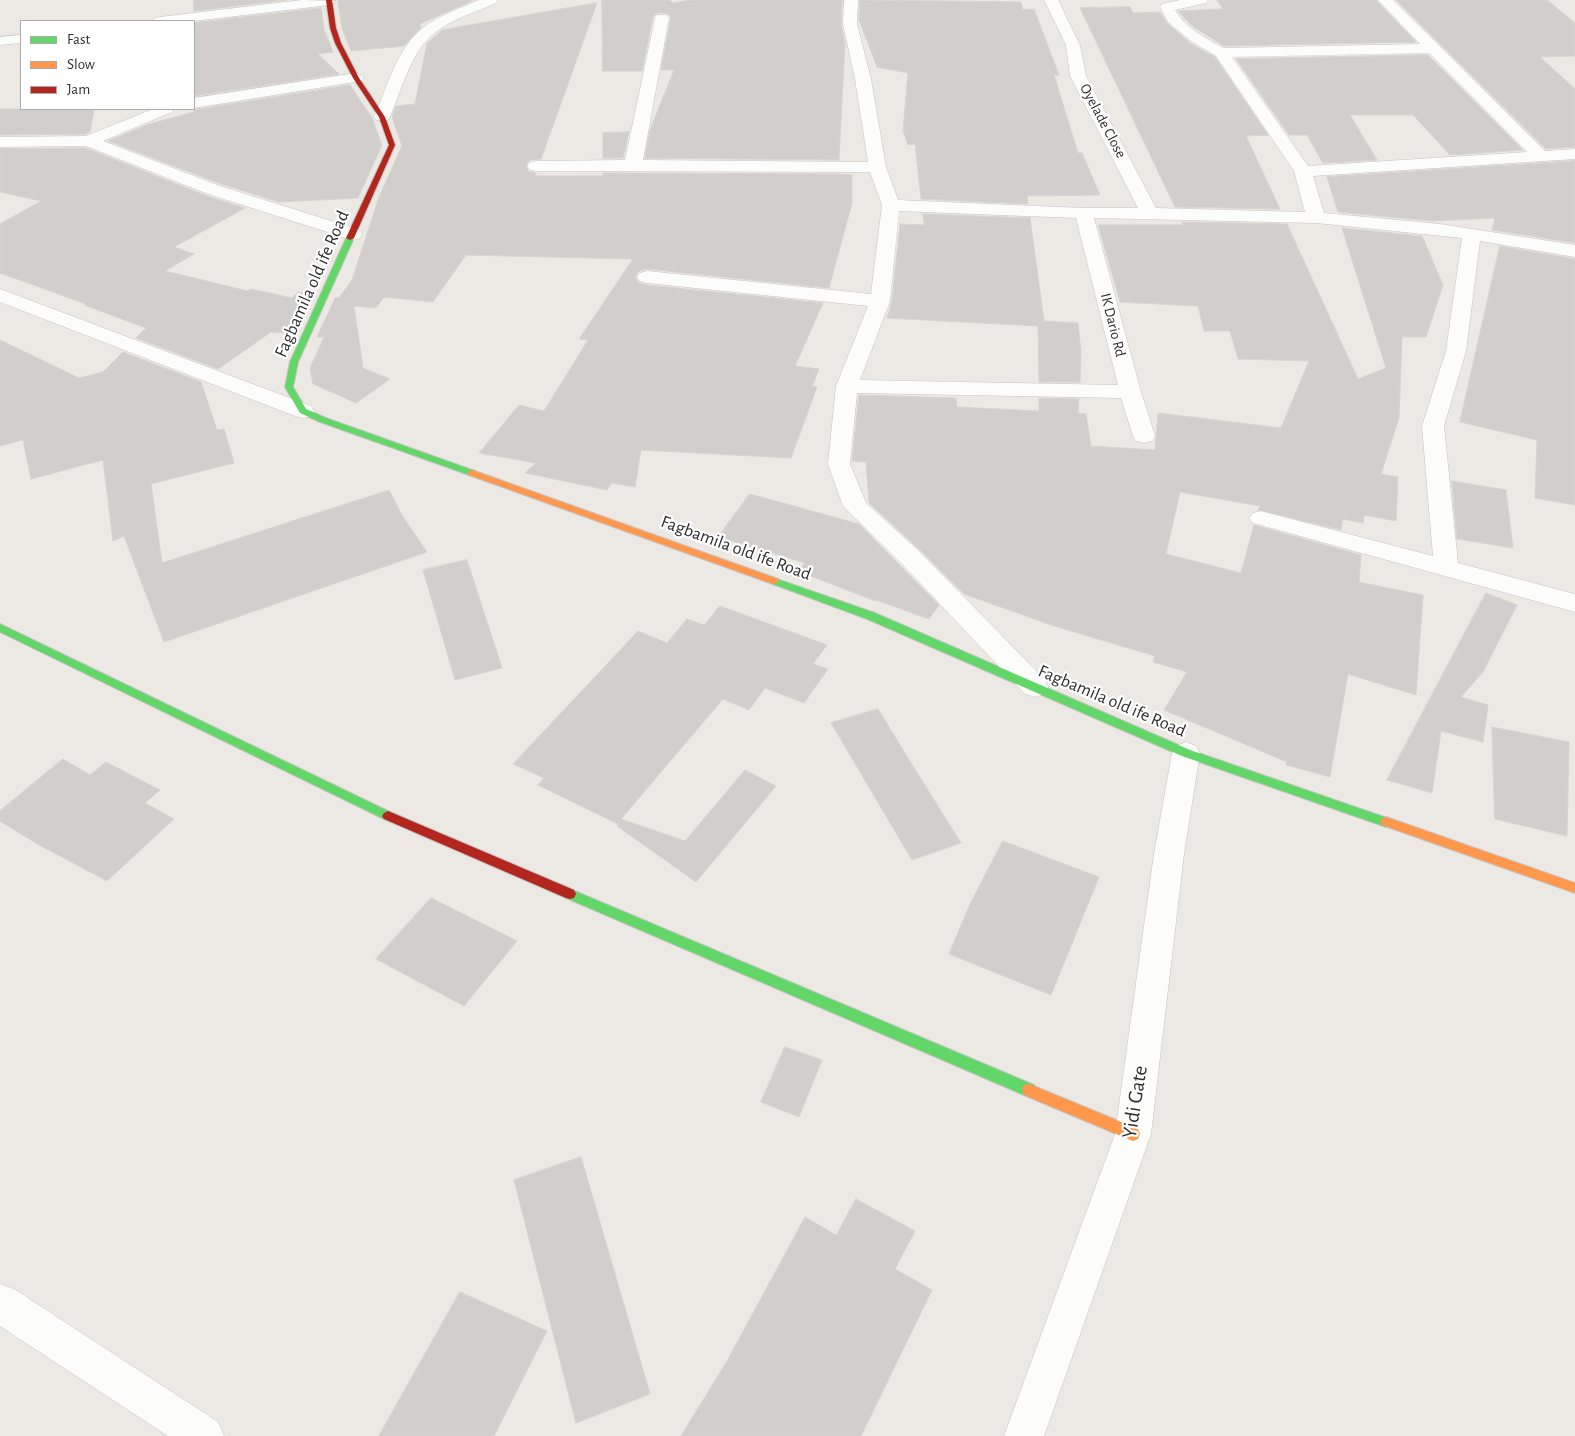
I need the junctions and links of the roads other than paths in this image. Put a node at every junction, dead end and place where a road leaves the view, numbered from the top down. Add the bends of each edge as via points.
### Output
1 (329, 0) edge
2 (491, 0) edge
3 (851, 0) edge
4 (1051, 0) edge
5 (1201, 0) edge
6 (1385, 0) edge
7 (662, 18) dead end
8 (168, 20) edge
9 (20, 38) edge
10 (0, 41) edge
11 (1434, 48) junction
12 (1221, 53) junction
13 (356, 78) junction
14 (195, 103) edge
15 (164, 110) edge
16 (382, 117) junction
17 (88, 141) junction
18 (0, 142) edge
19 (1575, 154) edge
20 (1541, 156) junction
21 (633, 165) junction
22 (536, 166) dead end
23 (877, 167) junction
24 (1303, 171) junction
25 (891, 205) junction
26 (1084, 213) junction
27 (1150, 213) junction
28 (1316, 218) junction
29 (353, 234) junction
30 (1472, 234) junction
31 (1575, 251) edge
32 (647, 277) dead end
33 (0, 295) edge
34 (880, 301) junction
35 (847, 386) junction
36 (1130, 392) junction
37 (303, 411) junction
38 (1144, 436) dead end
39 (1261, 518) dead end
40 (1446, 567) junction
41 (1575, 603) edge
42 (0, 628) edge
43 (1035, 687) junction
44 (1186, 753) junction
45 (1575, 888) edge
46 (1133, 1134) junction
47 (0, 1303) edge
48 (204, 1436) edge
49 (1024, 1436) edge

1 - 8 street
1 - 13 street, Fagbamila old ife Road via 338,43
2 - 16 street via 435,26 423,35 414,46
3 - 23 street via 850,24 863,79
4 - 27 street, Oyelade Close via 1073,44 1078,76
5 - 12 street via 1167,7 1173,19
6 - 11 street
7 - 21 street
9 - 10 street
11 - 12 street
11 - 20 street
12 - 24 street
13 - 14 street
13 - 16 street, Fagbamila old ife Road
15 - 17 street
16 - 29 street, Fagbamila old ife Road via 392,145
17 - 18 street
17 - 29 street via 214,190
19 - 20 street
20 - 24 street
21 - 22 street
21 - 23 street
23 - 25 street
24 - 28 street
25 - 26 street
25 - 34 street
26 - 27 street
26 - 36 street, IK Dario Rd
27 - 28 street
28 - 30 street
29 - 37 street, Fagbamila old ife Road via 294,362 289,387
30 - 31 street
30 - 40 street via 1456,351 1433,426
32 - 34 street
33 - 37 street
34 - 35 street
35 - 36 street
35 - 43 street via 839,464 855,506 912,559
36 - 38 street, IK Dario Rd
37 - 43 street, Fagbamila old ife Road via 871,616
39 - 40 street
40 - 41 street
42 - 46 street via 395,819
43 - 44 street, Fagbamila old ife Road
44 - 45 street, Fagbamila old ife Road
44 - 46 street, Yidi Gate via 1169,854
46 - 49 street, Yidi Gate
47 - 48 street

